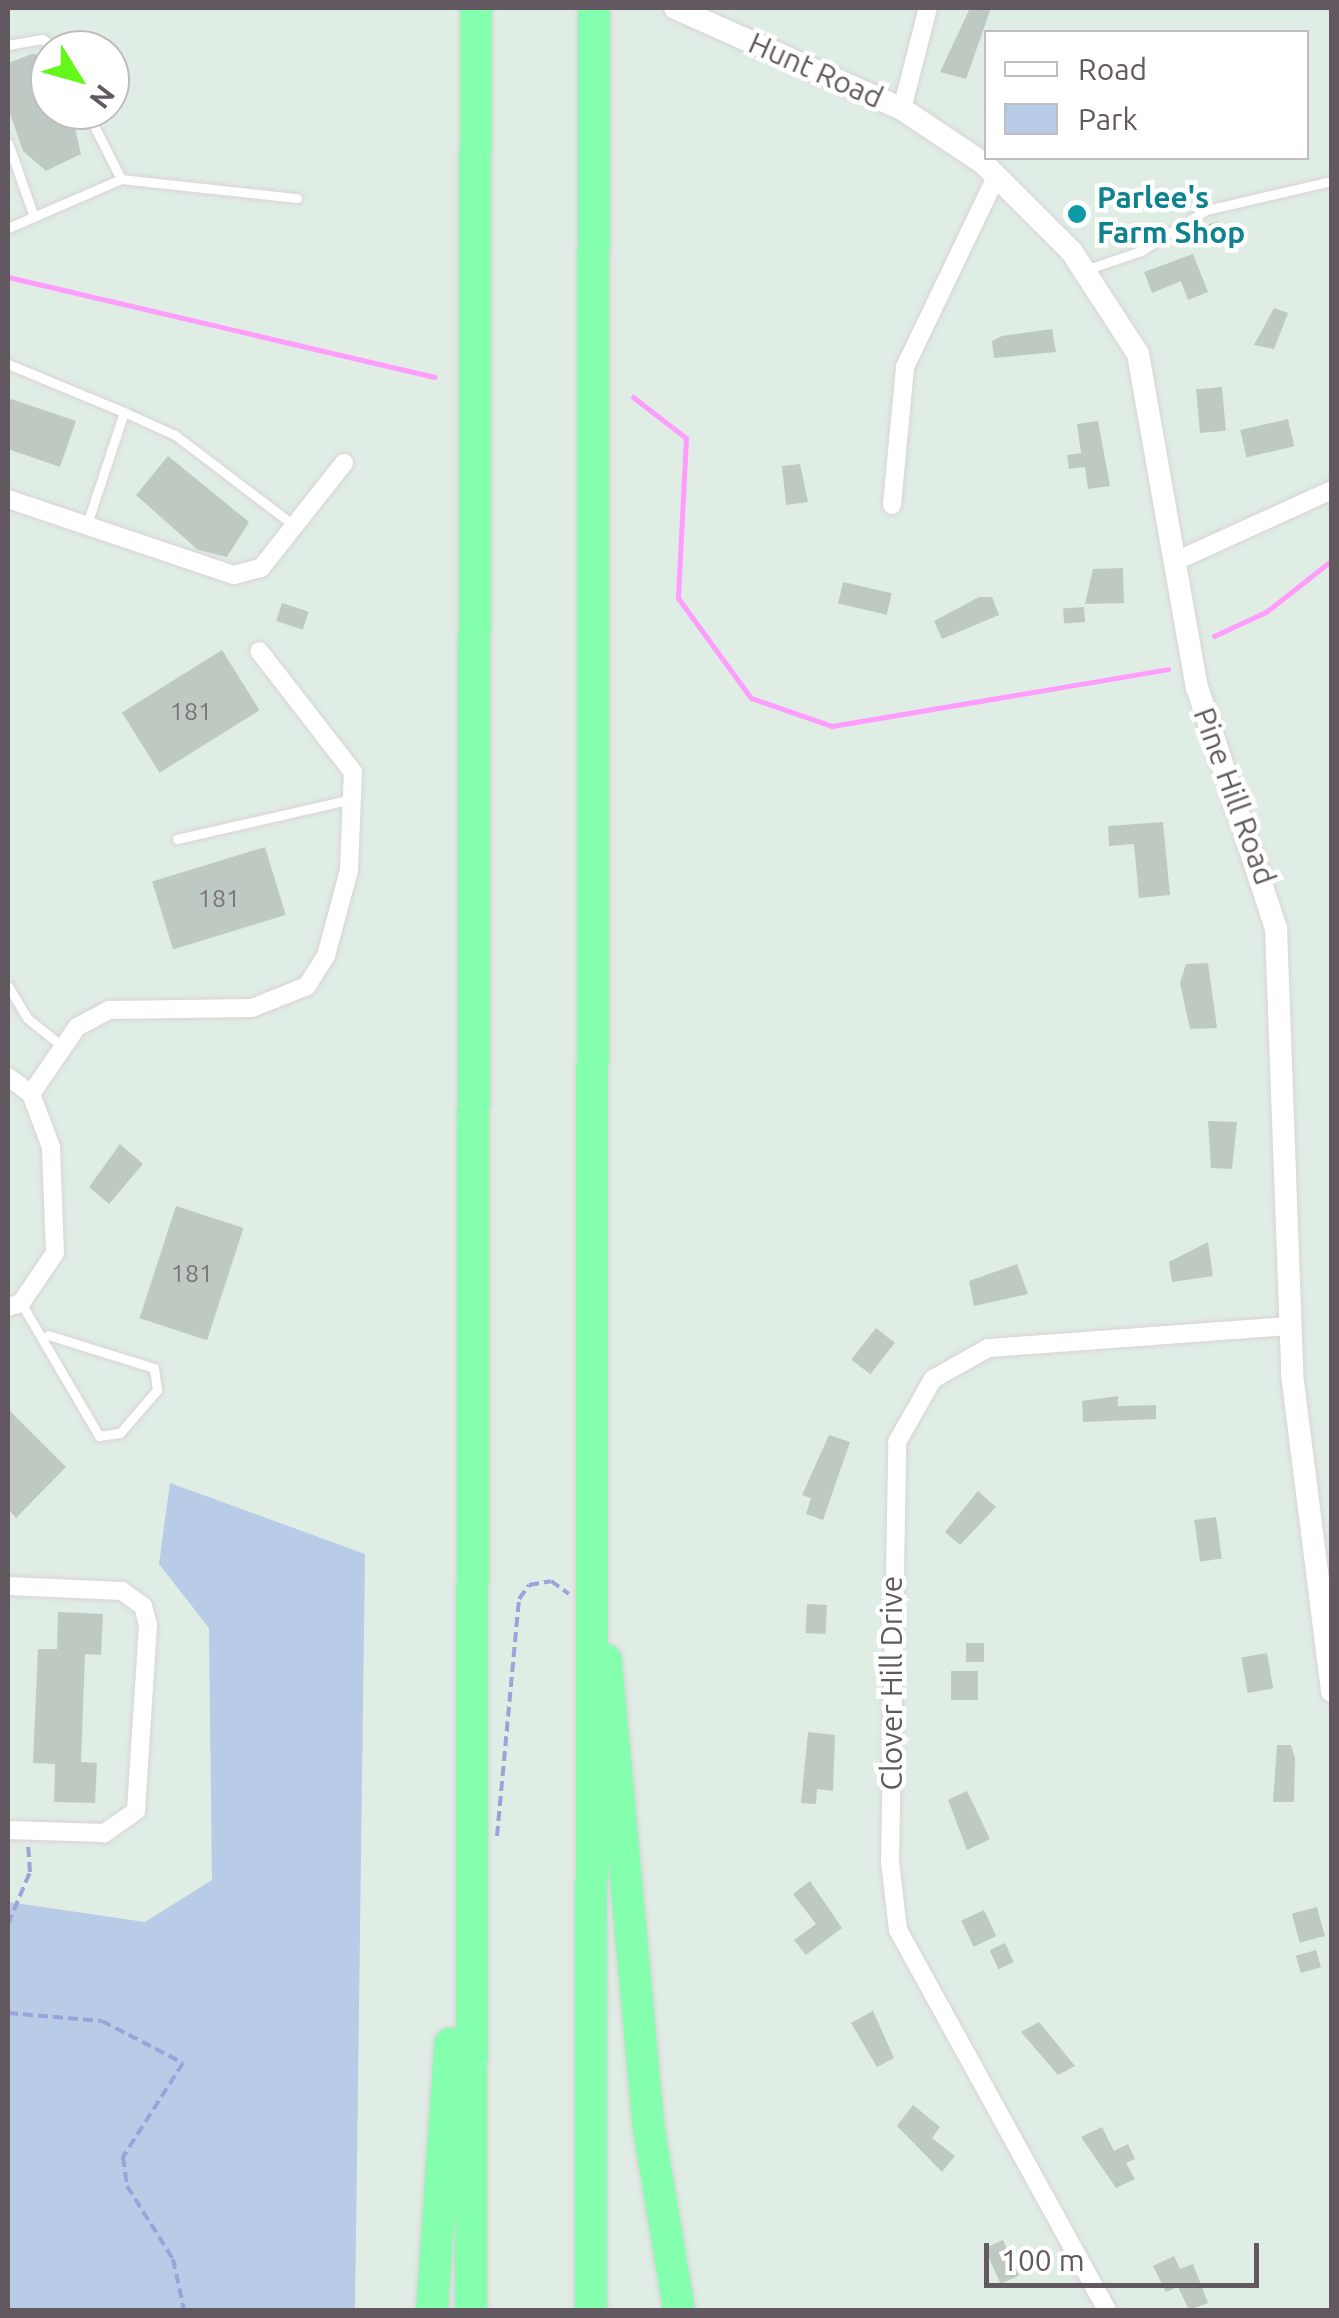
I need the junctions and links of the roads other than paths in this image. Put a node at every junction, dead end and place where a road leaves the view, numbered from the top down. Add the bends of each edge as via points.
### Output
1 (476, 8) edge
2 (594, 8) edge
3 (676, 8) edge
4 (928, 8) edge
5 (902, 109) junction
6 (96, 130) edge
7 (8, 143) edge
8 (997, 175) junction
9 (120, 180) junction
10 (1332, 180) edge
11 (297, 198) dead end
12 (33, 214) junction
13 (8, 228) edge
14 (1085, 270) junction
15 (8, 364) edge
16 (124, 412) junction
17 (344, 462) dead end
18 (1332, 490) edge
19 (8, 499) edge
20 (892, 505) dead end
21 (295, 526) junction
22 (86, 527) junction
23 (1176, 561) junction
24 (259, 651) dead end
25 (355, 798) junction
26 (177, 839) dead end
27 (8, 986) edge
28 (64, 1047) junction
29 (8, 1077) edge
30 (31, 1094) junction
31 (14, 1305) edge
32 (1290, 1326) junction
33 (48, 1335) junction
34 (591, 1576) junction
35 (8, 1586) edge
36 (474, 1685) junction
37 (1332, 1691) edge
38 (17, 1831) edge
39 (432, 2310) edge
40 (472, 2310) edge
41 (591, 2310) edge
42 (679, 2310) edge
43 (1107, 2310) edge

1 - 36 highway
2 - 34 highway
3 - 5 street, Hunt Road
4 - 5 street
5 - 8 street, Pine Hill Road
6 - 9 lane
7 - 12 lane
8 - 14 street, Pine Hill Road
8 - 20 street via 905,367
9 - 11 lane
9 - 12 lane
10 - 14 lane via 1206,210 1141,251
12 - 13 lane
14 - 23 street, Pine Hill Road via 1138,354
15 - 16 lane
16 - 21 lane via 176,436
16 - 22 lane
17 - 21 street
18 - 23 street
19 - 22 street
21 - 22 street via 261,568 234,575
23 - 32 street, Pine Hill Road via 1204,714 1258,853 1276,928
24 - 25 street via 326,728 353,772
25 - 26 lane
25 - 28 street via 341,908 307,986 208,1014 109,1010
27 - 28 lane via 26,1018
28 - 30 street
29 - 30 street
30 - 31 street via 51,1147 56,1253
31 - 33 lane
32 - 37 street, Pine Hill Road
32 - 43 street, Clover Hill Drive via 988,1348 932,1379 897,1442 890,1861 898,1930
33 - 33 lane via 98,1436 120,1433 158,1390 154,1368
34 - 41 highway
34 - 42 highway via 616,1718 659,2218
35 - 38 street via 122,1591 143,1606 148,1625 136,1811 104,1833
36 - 39 highway
36 - 40 highway

